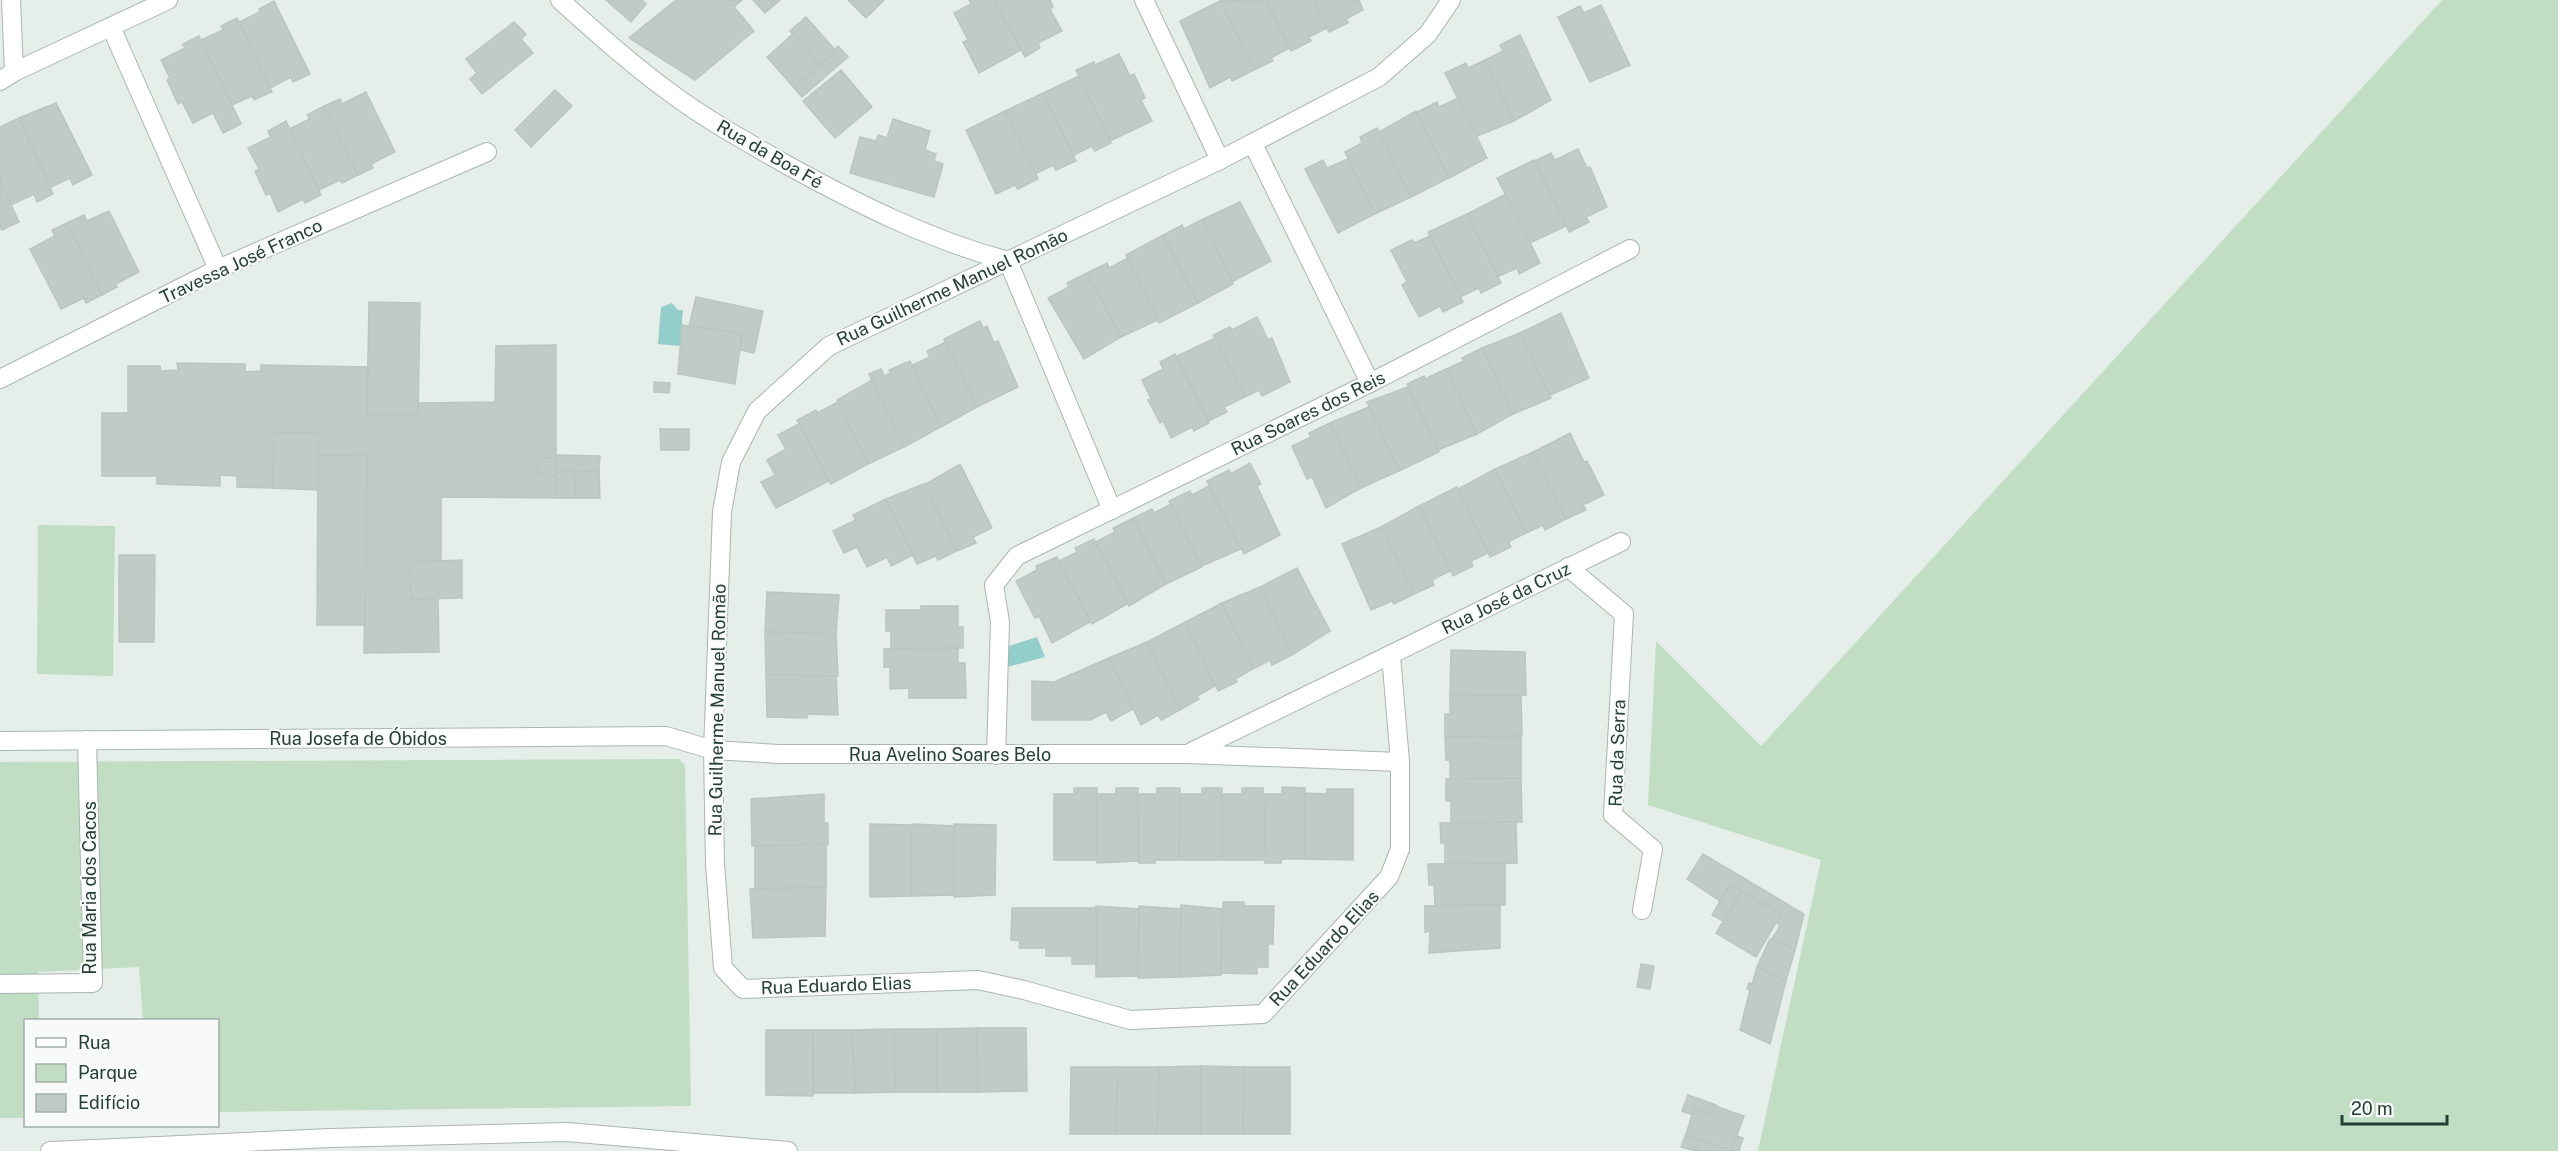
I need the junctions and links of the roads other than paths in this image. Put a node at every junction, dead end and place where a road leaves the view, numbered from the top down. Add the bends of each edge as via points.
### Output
1 (11, 0) edge
2 (168, 0) edge
3 (560, 0) edge
4 (1144, 0) edge
5 (1451, 0) edge
6 (111, 27) junction
7 (7, 77) edge
8 (1253, 144) junction
9 (487, 152) dead end
10 (1220, 160) junction
11 (1630, 249) dead end
12 (1008, 261) junction
13 (218, 269) junction
14 (0, 379) edge
15 (1370, 383) junction
16 (1112, 510) junction
17 (1620, 542) dead end
18 (1568, 567) junction
19 (1392, 655) junction
20 (87, 740) junction
21 (0, 741) edge
22 (713, 750) junction
23 (1187, 754) junction
24 (996, 755) junction
25 (1400, 762) junction
26 (1642, 910) dead end
27 (723, 968) joint
28 (0, 984) edge
29 (50, 1151) edge
30 (788, 1151) edge

1 - 7 street
2 - 6 street
3 - 12 street, Rua da Boa Fé via 618,53 742,140 854,202 965,249
4 - 10 street
5 - 8 street, Rua Guilherme Manuel Romão via 1428,34 1379,77
6 - 7 street
6 - 13 street
8 - 10 street, Rua Guilherme Manuel Romão
8 - 15 street
9 - 13 street, Travessa José Franco
10 - 12 street, Rua Guilherme Manuel Romão
11 - 15 street, Rua Soares dos Reis
12 - 16 street
12 - 22 street, Rua Guilherme Manuel Romão via 829,346 757,411 731,462 722,512
13 - 14 street, Travessa José Franco
15 - 16 street, Rua Soares dos Reis
16 - 24 street, Rua Soares dos Reis via 1017,556 994,585 1000,622
17 - 18 street, Rua José da Cruz
18 - 19 street, Rua José da Cruz
18 - 26 street, Rua da Serra via 1624,614 1613,815 1653,849
19 - 23 street, Rua Avelino Soares Belo
19 - 25 street, Rua Eduardo Elias
20 - 21 street, Rua Josefa de Óbidos
20 - 22 street, Rua Josefa de Óbidos via 666,736
20 - 28 street, Rua Maria dos Cacos via 93,983
22 - 24 street, Rua Avelino Soares Belo
22 - 27 street, Rua Guilherme Manuel Romão via 715,864
23 - 24 street, Rua Avelino Soares Belo
23 - 25 street, Rua Avelino Soares Belo
25 - 27 street, Rua Eduardo Elias via 1400,849 1389,877 1263,1014 1130,1020 978,980 743,988
29 - 30 street via 567,1132

